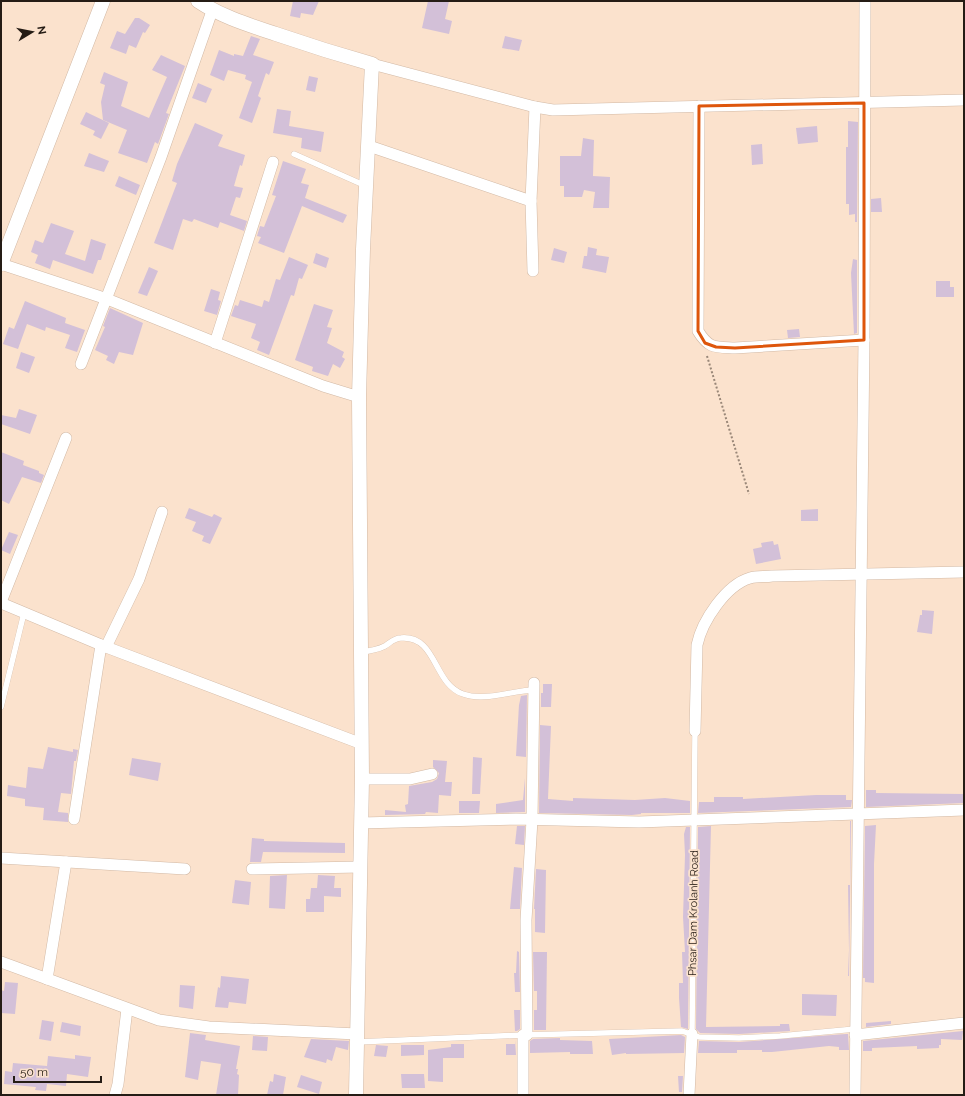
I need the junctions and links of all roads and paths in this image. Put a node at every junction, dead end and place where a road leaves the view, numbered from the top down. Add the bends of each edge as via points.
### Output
1 (103, 1) edge
2 (198, 1) edge
3 (865, 1) edge
4 (212, 11) junction
5 (372, 64) junction
6 (964, 100) edge
7 (864, 103) junction
8 (699, 106) junction
9 (536, 108) junction
10 (369, 146) junction
11 (294, 154) dead end
12 (273, 162) dead end
13 (366, 186) junction
14 (530, 201) junction
15 (1, 264) edge
16 (533, 271) dead end
17 (106, 299) junction
18 (864, 340) junction
19 (215, 343) junction
20 (705, 343) junction
21 (81, 364) dead end
22 (359, 397) junction
23 (66, 438) dead end
24 (749, 494) dead end
25 (162, 512) dead end
26 (964, 572) edge
27 (860, 575) junction
28 (1, 602) edge
29 (24, 613) junction
30 (104, 646) junction
31 (361, 652) junction
32 (535, 686) joint
33 (1, 707) edge
34 (695, 731) joint
35 (362, 744) junction
36 (432, 774) dead end
37 (362, 779) junction
38 (964, 810) edge
39 (859, 813) junction
40 (74, 819) dead end
41 (532, 820) junction
42 (694, 821) junction
43 (361, 823) junction
44 (1, 858) edge
45 (66, 862) junction
46 (361, 867) junction
47 (185, 869) dead end
48 (252, 869) dead end
49 (1, 962) edge
50 (47, 979) junction
51 (127, 1009) junction
52 (964, 1023) edge
53 (855, 1032) junction
54 (692, 1034) junction
55 (525, 1035) junction
56 (357, 1038) junction
57 (115, 1095) edge
58 (356, 1095) edge
59 (523, 1095) edge
60 (689, 1095) edge
61 (855, 1095) edge

1 - 15 street
2 - 4 street
3 - 7 street
4 - 5 street
4 - 17 street via 161,157
5 - 9 street
5 - 10 street
6 - 7 street
7 - 8 street
7 - 18 street
8 - 9 street via 573,110
8 - 20 street via 698,331
9 - 14 street
10 - 13 street
10 - 14 street
11 - 13 lane
12 - 19 street
13 - 22 street
14 - 16 street
15 - 17 street
17 - 19 street
17 - 21 street
18 - 20 street via 735,348 716,347
18 - 27 street
19 - 22 street
20 - 24 path
22 - 31 street
23 - 28 street
25 - 30 street via 139,579
26 - 27 street
27 - 34 street via 750,578 738,584 724,597 700,631 697,645
27 - 39 street
28 - 29 street
29 - 30 street
29 - 33 lane
30 - 35 street
30 - 40 street
31 - 32 lane via 375,650 400,638 407,638 423,645 430,653 444,681 462,694 490,696
31 - 35 street
32 - 41 street
34 - 42 lane, Phsar Dam Krolanh Road
35 - 37 street
36 - 37 street via 410,779
37 - 43 street
38 - 39 street
39 - 42 street
39 - 53 street
41 - 42 street
41 - 43 street
41 - 55 street via 526,920
42 - 54 lane, Phsar Dam Krolanh Road
43 - 46 street
44 - 45 street
45 - 47 street
45 - 50 street
46 - 48 street
46 - 56 street
49 - 50 street
50 - 51 street
51 - 56 street via 159,1020 194,1026
51 - 57 street
52 - 53 street
53 - 54 lane via 738,1038 699,1037
53 - 61 street
54 - 55 lane via 680,1031
54 - 60 street, Phsar Dam Krolanh Road
55 - 56 lane
55 - 59 street
56 - 58 street

